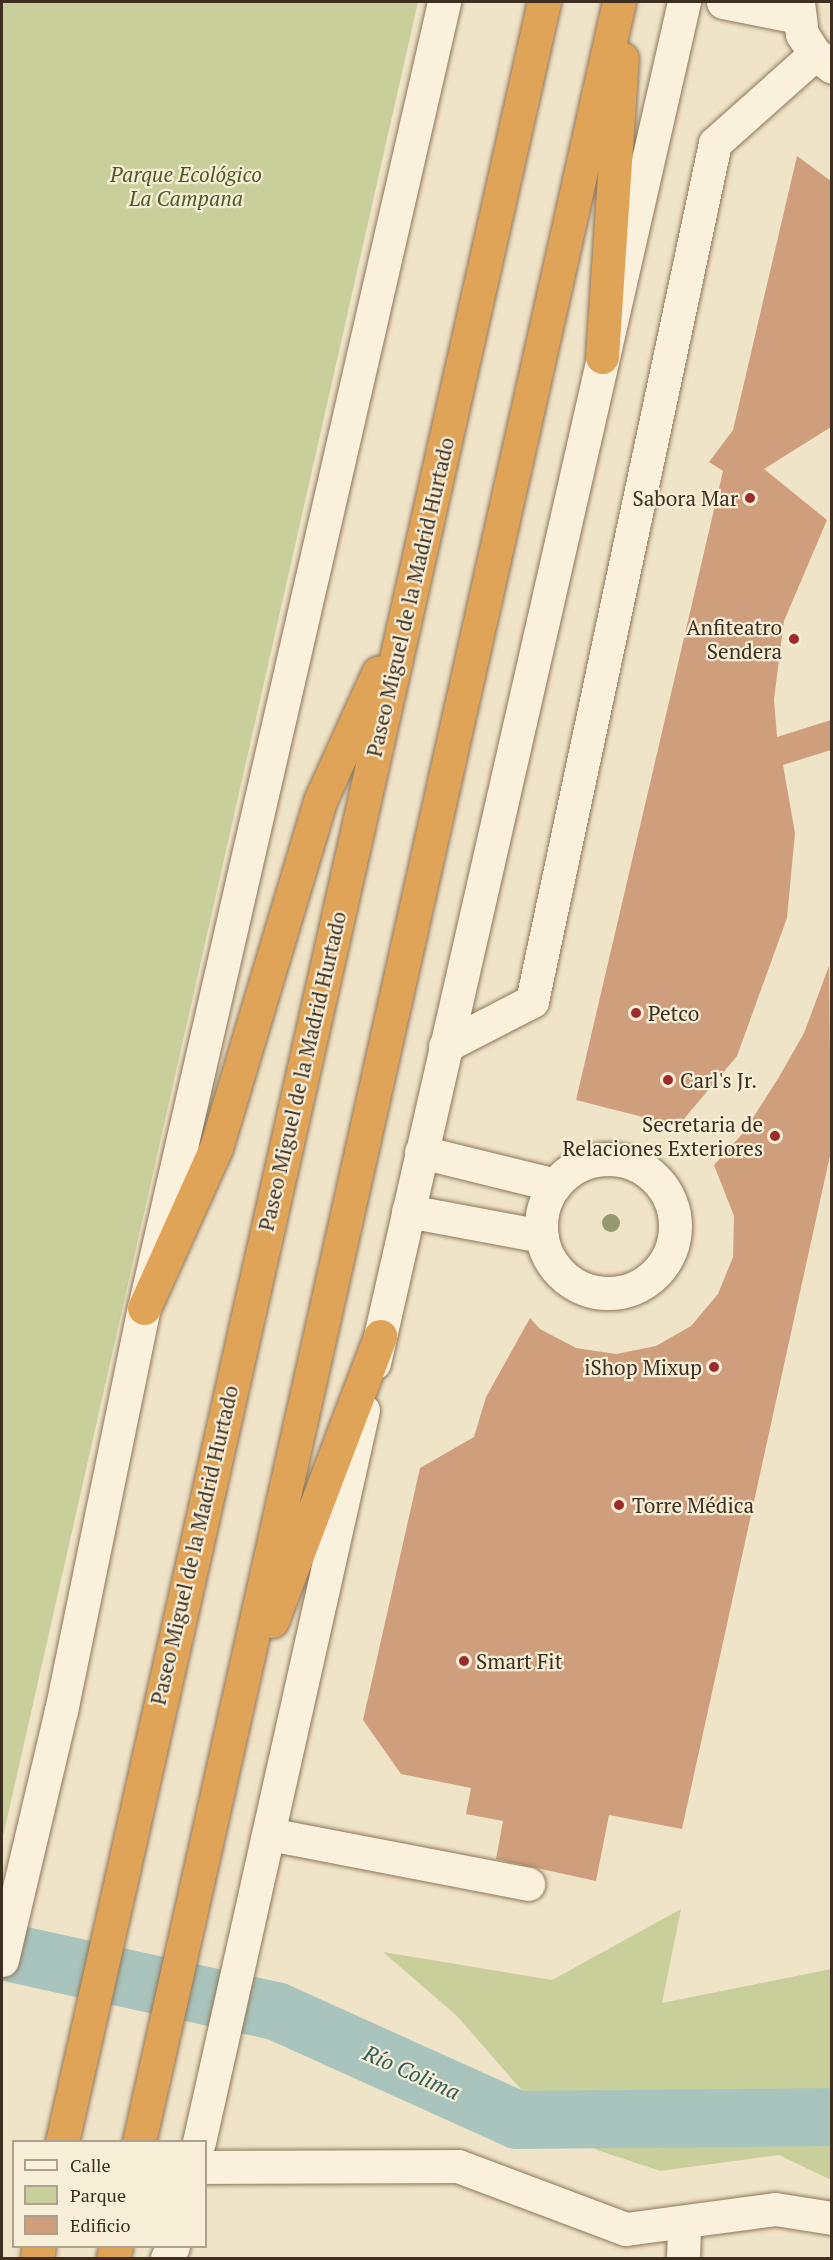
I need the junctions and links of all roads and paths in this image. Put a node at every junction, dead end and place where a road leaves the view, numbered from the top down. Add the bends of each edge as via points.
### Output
1 (444, 2) edge
2 (544, 2) edge
3 (619, 2) edge
4 (626, 2) edge
5 (684, 2) edge
6 (723, 2) edge
7 (798, 9) edge
8 (823, 61) edge
9 (602, 357) junction
10 (408, 606) junction
11 (445, 1046) junction
12 (421, 1152) junction
13 (555, 1185) junction
14 (408, 1211) junction
15 (542, 1236) junction
16 (144, 1308) junction
17 (380, 1336) junction
18 (231, 1729) junction
19 (269, 1834) junction
20 (528, 1884) dead end
21 (2, 1960) edge
22 (62, 2140) edge
23 (139, 2140) edge
24 (199, 2140) edge
25 (207, 2167) edge
26 (831, 2218) edge
27 (684, 2222) junction
28 (683, 2259) edge

1 - 16 street
2 - 10 highway, Paseo Miguel de la Madrid Hurtado
3 - 18 highway
4 - 9 highway
5 - 9 street
6 - 7 street
7 - 8 street
8 - 11 street via 715,143 532,1001
9 - 11 street
10 - 16 highway via 321,801 216,1148
10 - 22 highway, Paseo Miguel de la Madrid Hurtado
11 - 12 street
12 - 13 street
12 - 14 street
13 - 15 street via 544,1204
13 - 15 street via 590,1161 632,1163 665,1191 675,1233 669,1254 656,1274 638,1287 616,1293 593,1292 572,1283 555,1268
14 - 15 street
14 - 17 street
16 - 21 street via 61,1711
17 - 18 highway
17 - 19 street via 298,1686
18 - 23 highway
19 - 20 street
19 - 24 street
25 - 27 street via 458,2166 626,2229
26 - 27 street via 775,2209
27 - 28 street

